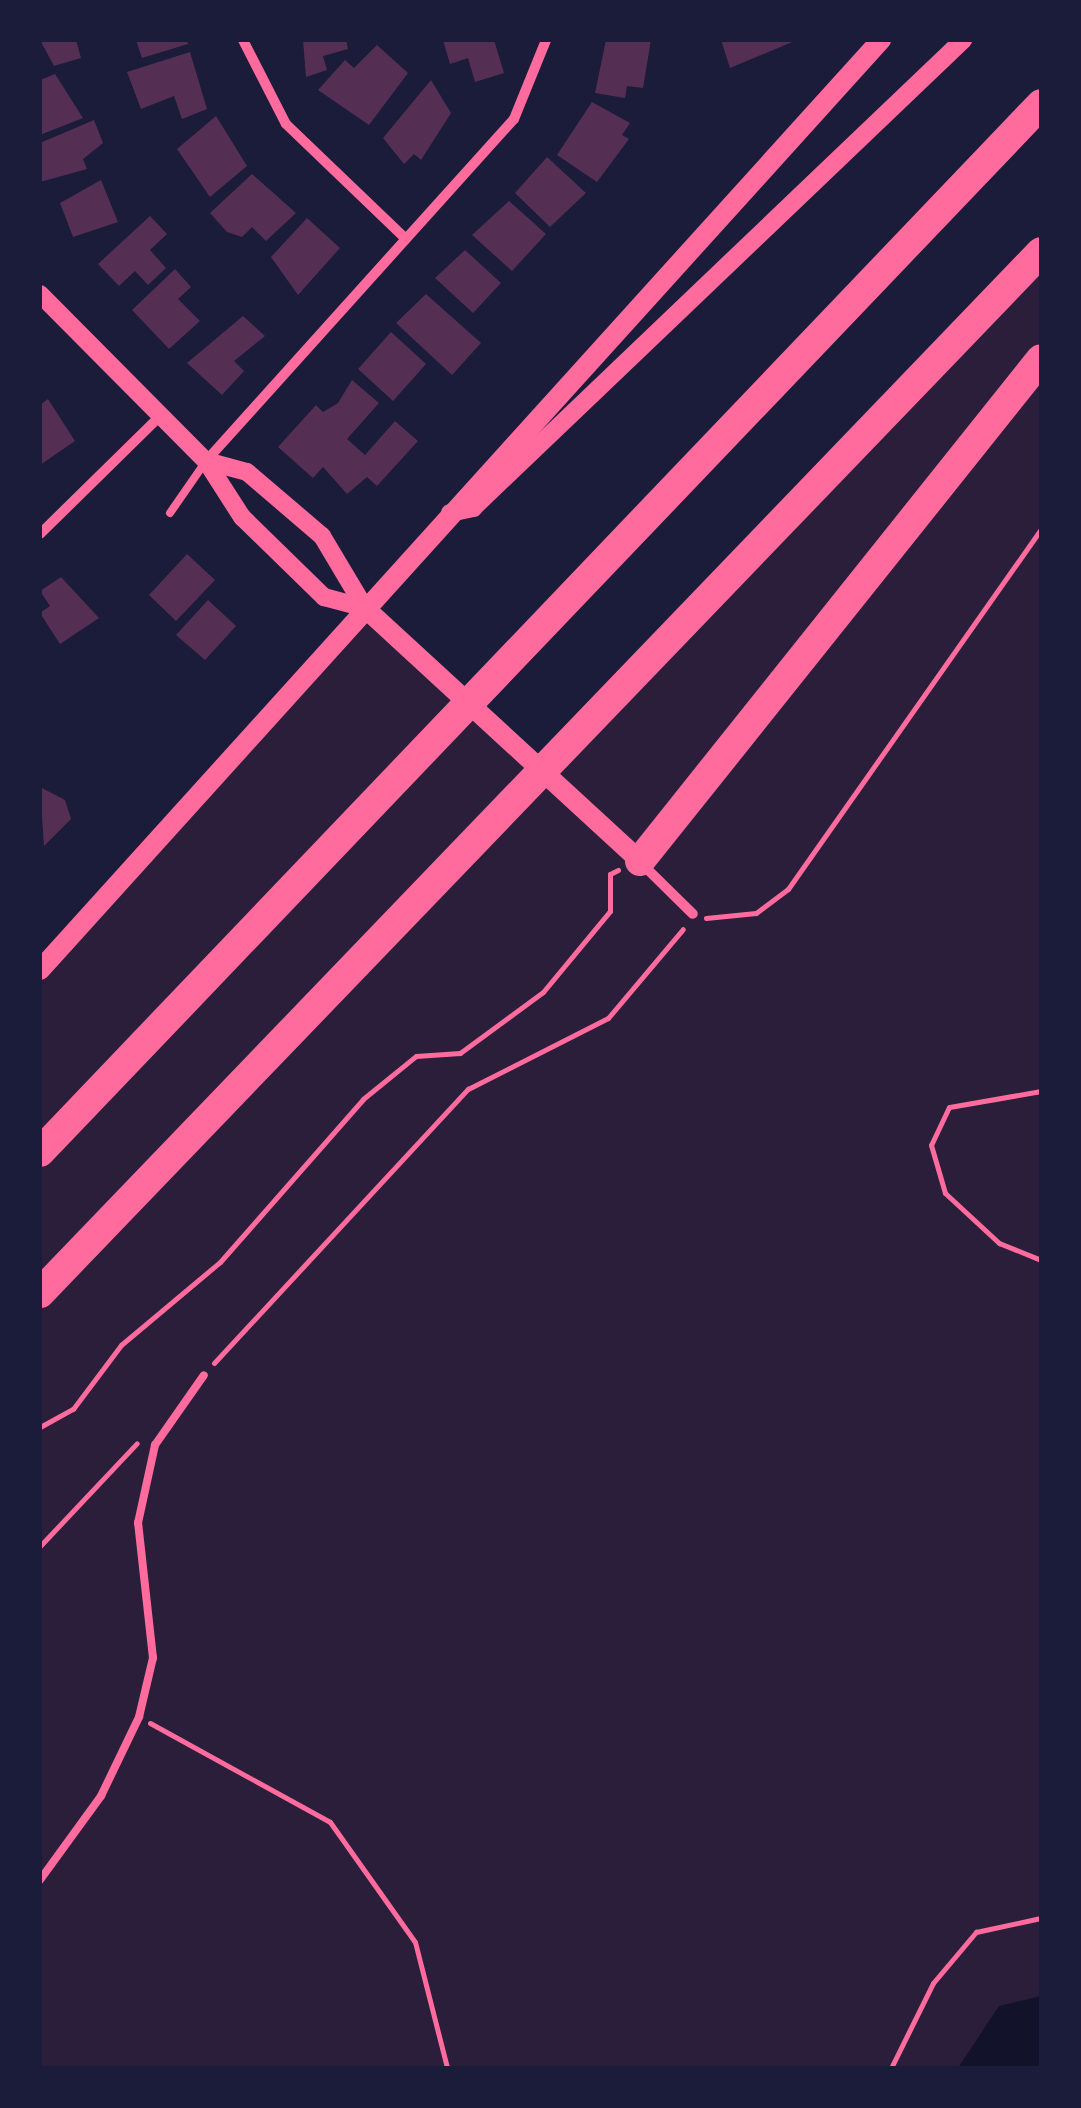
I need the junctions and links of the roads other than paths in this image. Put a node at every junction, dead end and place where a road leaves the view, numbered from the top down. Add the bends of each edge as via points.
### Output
1 (243, 40) edge
2 (546, 40) edge
3 (881, 40) edge
4 (963, 40) edge
5 (1041, 104) edge
6 (406, 239) junction
7 (1041, 252) edge
8 (40, 294) edge
9 (1041, 359) edge
10 (159, 418) junction
11 (206, 460) junction
12 (170, 513) dead end
13 (445, 514) junction
14 (40, 534) edge
15 (365, 608) junction
16 (640, 861) junction
17 (692, 914) road end
18 (40, 970) edge
19 (40, 1152) edge
20 (40, 1293) edge
21 (204, 1375) road end
22 (40, 1880) edge

1 - 6 street via 286,124
2 - 6 street via 514,119
3 - 13 main road
4 - 13 street via 472,508
5 - 19 highway
6 - 11 street
7 - 20 highway
8 - 10 street
9 - 16 highway
10 - 11 street
10 - 14 street
11 - 12 lane
11 - 15 street via 242,516 324,597
11 - 15 street via 257,479 322,536
13 - 15 main road
15 - 16 main road
15 - 18 main road
16 - 17 street
21 - 22 lane via 155,1445 138,1524 152,1658 138,1718 101,1796

